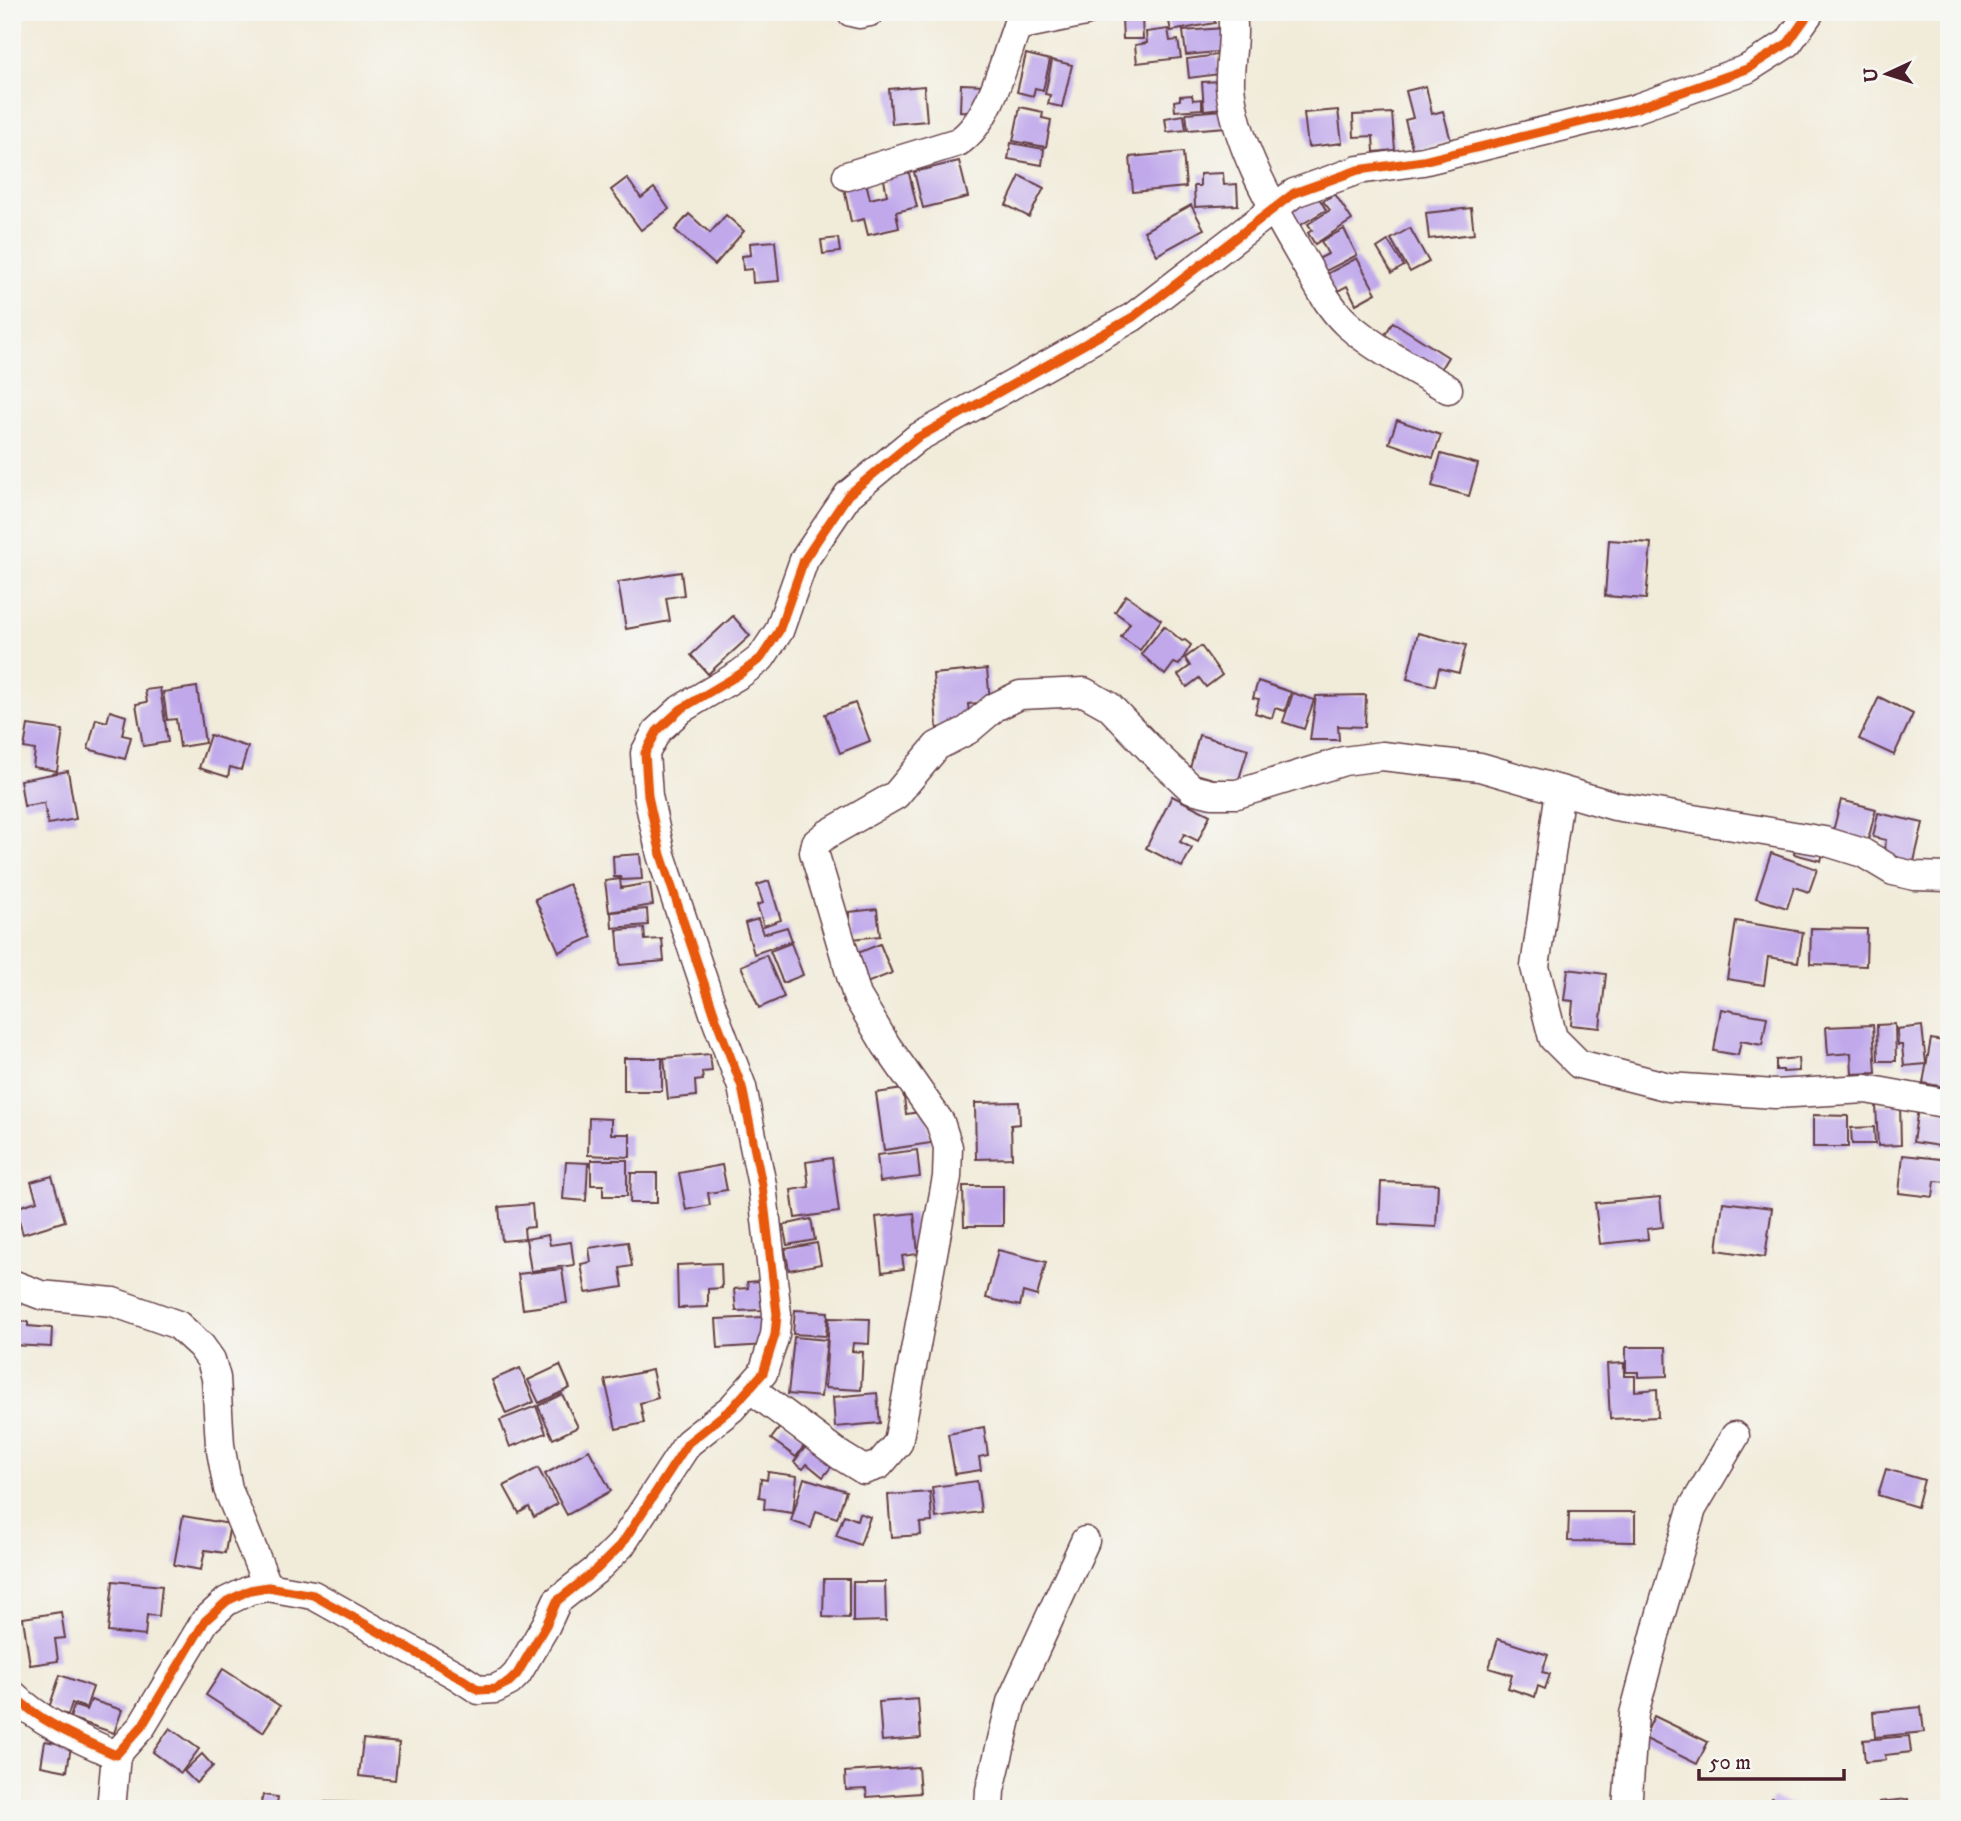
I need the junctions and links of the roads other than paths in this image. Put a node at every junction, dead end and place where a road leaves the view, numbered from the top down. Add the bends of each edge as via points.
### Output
1 (851, 12) edge
2 (870, 12) edge
3 (1085, 12) edge
4 (1232, 12) edge
5 (1810, 12) edge
6 (1020, 19) edge
7 (847, 176) dead end
8 (1274, 209) junction
9 (1448, 389) dead end
10 (1560, 790) junction
11 (1949, 877) edge
12 (1949, 1104) edge
13 (12, 1284) edge
14 (751, 1389) junction
15 (1735, 1436) dead end
16 (1084, 1541) dead end
17 (268, 1587) junction
18 (12, 1694) edge
19 (116, 1755) junction
20 (111, 1809) edge
21 (989, 1809) edge
22 (1628, 1809) edge

1 - 2 street
3 - 6 street
4 - 8 street via 1230,86 1243,143
5 - 8 street via 1788,43 1747,68 1634,109 1423,161 1358,170 1294,193
6 - 7 street via 983,117 969,135
8 - 9 street via 1344,321
8 - 14 street via 1133,317 917,438 848,495 804,560 779,631 761,658 681,709 657,731 645,753 648,796 661,855 742,1087 762,1185 777,1314 763,1373
10 - 11 street via 1615,806 1824,841 1863,853 1893,871
10 - 12 street via 1535,967 1553,1038 1578,1064 1669,1087 1775,1094 1866,1089
10 - 14 street via 1480,767 1382,756 1344,761 1237,794 1212,794 1192,789 1109,706 1084,692 1010,698 968,730 937,746 896,795 825,835 814,852 858,996 940,1122 948,1147 947,1177 898,1443 879,1465 864,1470
13 - 17 street via 41,1295 113,1302 178,1325 201,1346 216,1378 228,1489
14 - 17 street via 688,1443 621,1545 557,1601 517,1674 503,1686 479,1690 313,1595
15 - 22 street via 1692,1509 1661,1613 1634,1714
16 - 21 street via 1012,1702 989,1790
17 - 19 street via 227,1601 205,1621 142,1726
18 - 19 street via 67,1732
19 - 20 street

